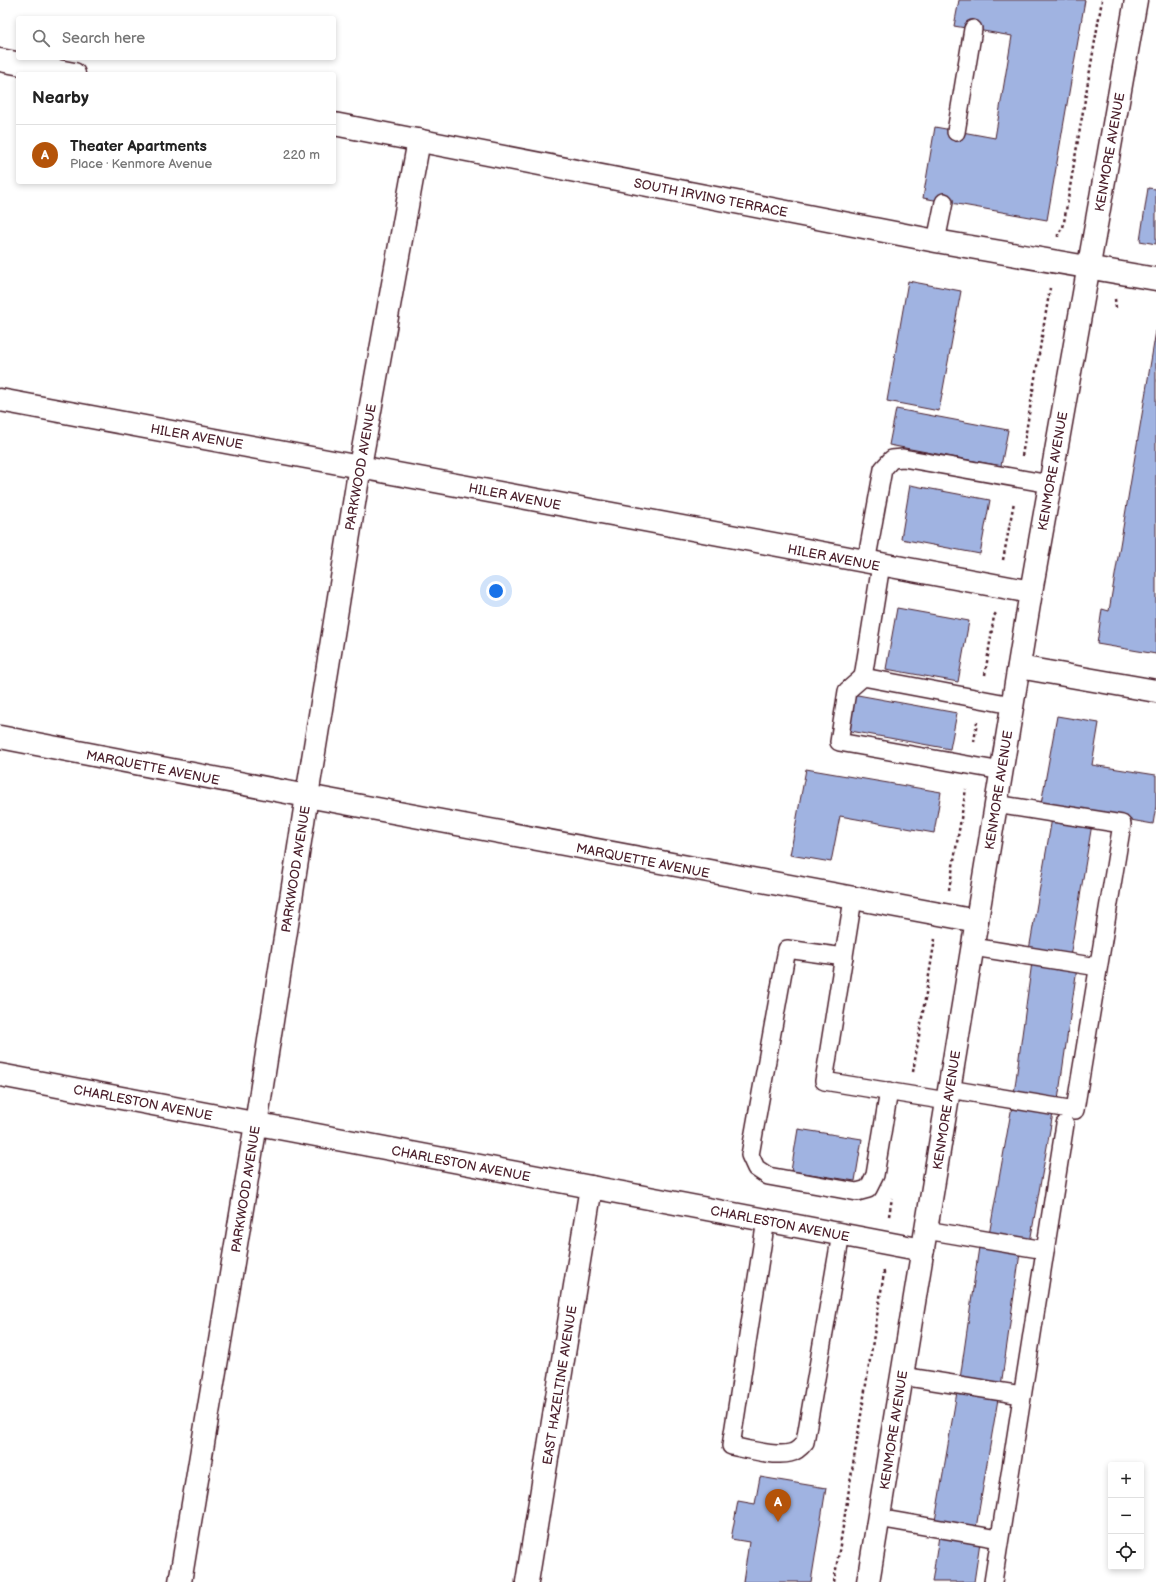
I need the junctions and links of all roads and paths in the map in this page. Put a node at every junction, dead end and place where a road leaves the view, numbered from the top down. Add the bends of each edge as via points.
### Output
1 (1102, 0) edge
2 (1136, 0) edge
3 (974, 29) dead end
4 (0, 60) edge
5 (63, 72) edge
6 (336, 124) edge
7 (956, 132) dead end
8 (418, 140) junction
9 (944, 202) dead end
10 (1058, 233) dead end
11 (936, 241) junction
12 (1088, 268) junction
13 (1156, 279) edge
14 (1049, 286) dead end
15 (1115, 300) dead end
16 (1116, 308) dead end
17 (0, 400) edge
18 (360, 466) junction
19 (1018, 478) junction
20 (1050, 484) junction
21 (1003, 563) dead end
22 (874, 564) junction
23 (1031, 592) junction
24 (996, 613) dead end
25 (994, 616) dead end
26 (1018, 667) junction
27 (863, 677) junction
28 (1156, 691) edge
29 (1012, 705) junction
30 (0, 737) edge
31 (1002, 771) junction
32 (308, 797) junction
33 (996, 804) junction
34 (853, 899) junction
35 (977, 921) junction
36 (973, 947) junction
37 (844, 957) junction
38 (1098, 967) junction
39 (0, 1074) edge
40 (890, 1091) junction
41 (948, 1095) junction
42 (256, 1124) junction
43 (1065, 1124) dead end
44 (591, 1187) junction
45 (766, 1220) junction
46 (840, 1234) junction
47 (924, 1240) junction
48 (1045, 1250) junction
49 (883, 1269) dead end
50 (902, 1376) junction
51 (1022, 1395) junction
52 (878, 1518) junction
53 (999, 1539) junction
54 (180, 1582) edge
55 (527, 1582) edge
56 (834, 1582) edge
57 (868, 1582) edge
58 (992, 1582) edge

1 - 10 path via 1063,228
2 - 12 street, KENMORE AVENUE
3 - 7 lane
4 - 5 street
6 - 8 street, SOUTH IRVING TERRACE
8 - 11 street, SOUTH IRVING TERRACE
8 - 18 street, PARKWOOD AVENUE
9 - 11 lane
11 - 12 street, SOUTH IRVING TERRACE
12 - 13 street, SOUTH IRVING TERRACE
12 - 20 street, KENMORE AVENUE
14 - 19 path via 1051,292
15 - 16 path
17 - 18 street, HILER AVENUE
18 - 22 street, HILER AVENUE
18 - 32 street, PARKWOOD AVENUE
19 - 20 lane
19 - 21 path
19 - 22 lane via 903,458 892,459 883,469
20 - 23 street, KENMORE AVENUE
22 - 23 street, HILER AVENUE
22 - 27 lane
23 - 26 street, KENMORE AVENUE
24 - 25 path
26 - 28 street
26 - 29 street, KENMORE AVENUE
27 - 29 lane
27 - 31 lane via 847,691 839,742
29 - 31 street, KENMORE AVENUE
30 - 32 street, MARQUETTE AVENUE
31 - 33 street, KENMORE AVENUE
32 - 34 street, MARQUETTE AVENUE
32 - 42 street, PARKWOOD AVENUE
33 - 35 street, KENMORE AVENUE
33 - 38 lane via 1122,824
34 - 35 street, MARQUETTE AVENUE
34 - 37 lane
35 - 36 street, KENMORE AVENUE
36 - 38 lane
36 - 41 street, KENMORE AVENUE
37 - 40 lane via 824,1081
37 - 40 lane via 787,949 750,1156 756,1168 768,1176 858,1192 868,1189 875,1175
38 - 41 lane via 1075,1110
39 - 42 street, CHARLESTON AVENUE
40 - 41 lane
41 - 47 street, KENMORE AVENUE
42 - 44 street, CHARLESTON AVENUE
42 - 54 street, PARKWOOD AVENUE
43 - 48 lane
44 - 45 street, CHARLESTON AVENUE
44 - 55 street, EAST HAZELTINE AVENUE
45 - 46 street, CHARLESTON AVENUE
45 - 46 lane via 731,1446 782,1454 799,1449 805,1442
46 - 47 street, CHARLESTON AVENUE
47 - 48 lane
47 - 50 street, KENMORE AVENUE
48 - 51 lane
49 - 56 path
50 - 51 lane
50 - 52 street, KENMORE AVENUE
51 - 53 lane
52 - 53 lane
52 - 57 street, KENMORE AVENUE
53 - 58 lane

